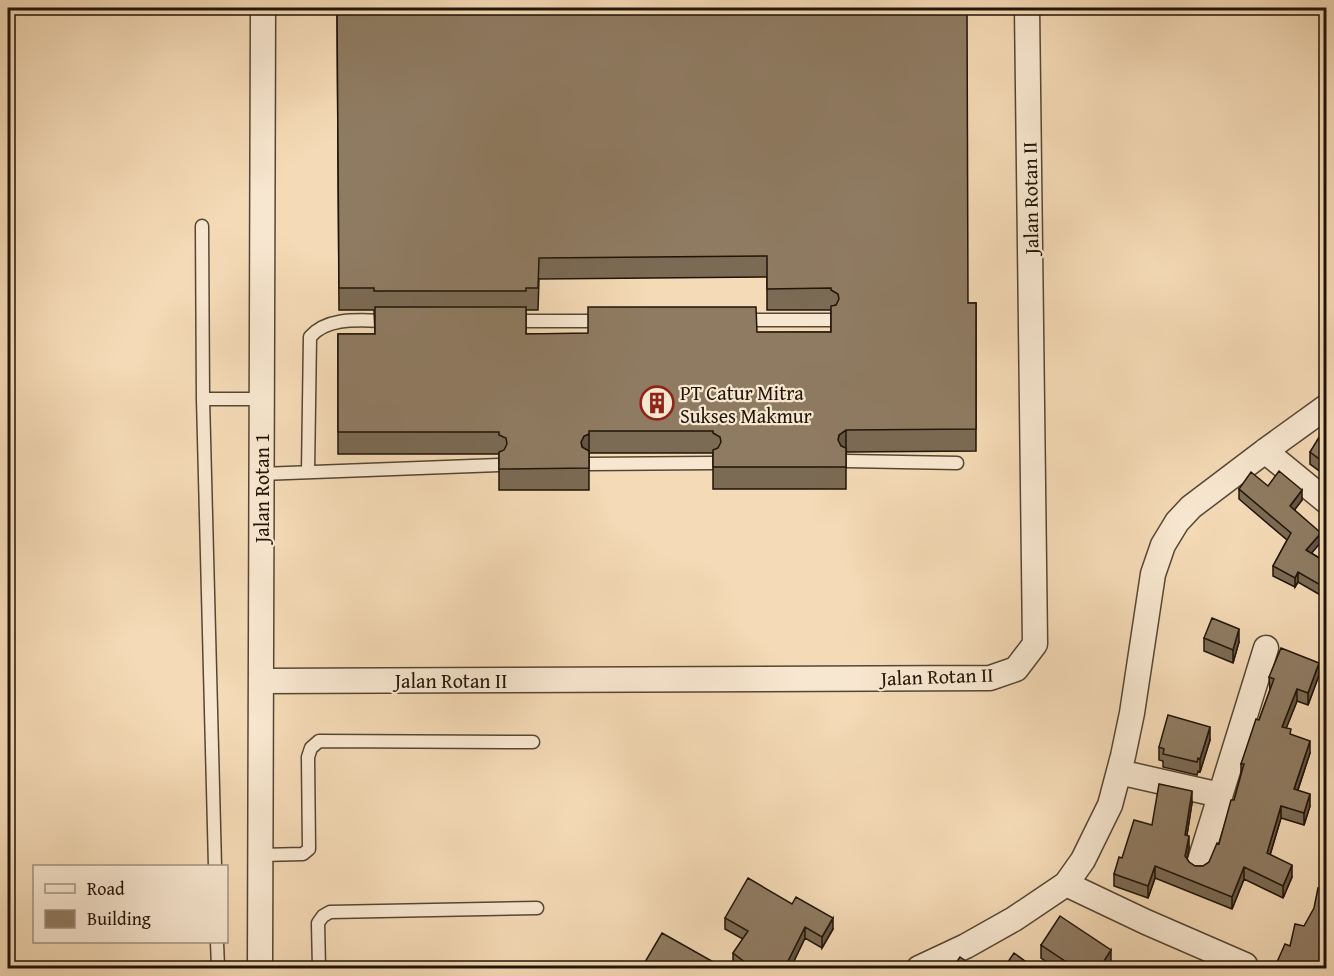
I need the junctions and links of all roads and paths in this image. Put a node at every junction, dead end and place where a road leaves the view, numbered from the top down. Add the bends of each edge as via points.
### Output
1 (263, 8) edge
2 (1028, 8) edge
3 (202, 226) dead end
4 (726, 320) edge
5 (831, 320) edge
6 (408, 321) edge
7 (503, 321) edge
8 (621, 321) edge
9 (204, 399) junction
10 (262, 399) junction
11 (1326, 407) edge
12 (1265, 451) junction
13 (846, 461) edge
14 (713, 463) edge
15 (957, 463) dead end
16 (589, 464) edge
17 (499, 465) edge
18 (308, 472) junction
19 (261, 474) junction
20 (1326, 501) edge
21 (1266, 648) dead end
22 (261, 681) junction
23 (533, 742) dead end
24 (1119, 772) junction
25 (1220, 795) junction
26 (260, 855) junction
27 (1199, 864) edge
28 (215, 865) edge
29 (1066, 884) junction
30 (537, 908) dead end
31 (217, 943) edge
32 (1245, 965) dead end
33 (218, 969) edge
34 (260, 969) edge
35 (319, 969) edge
36 (919, 969) edge

1 - 10 street, Jalan Rotan 1
2 - 22 street, Jalan Rotan II via 1035,644 1016,669 990,678
3 - 9 lane
4 - 5 lane
6 - 18 lane via 337,321 310,337
7 - 8 lane
9 - 10 lane
9 - 28 lane
10 - 19 street, Jalan Rotan 1
11 - 12 street
12 - 20 street
12 - 24 street via 1191,507 1163,545 1153,574
13 - 15 lane
14 - 16 lane
17 - 18 lane
18 - 19 lane
19 - 22 street, Jalan Rotan 1
21 - 25 street
22 - 26 street, Jalan Rotan 1
23 - 26 lane via 319,741 308,757 309,849 303,854
24 - 25 street
24 - 29 street via 1097,835
25 - 27 street
26 - 34 street, Jalan Rotan 1
29 - 32 street
29 - 36 street via 1014,919
30 - 35 lane via 330,912 318,923
31 - 33 lane

